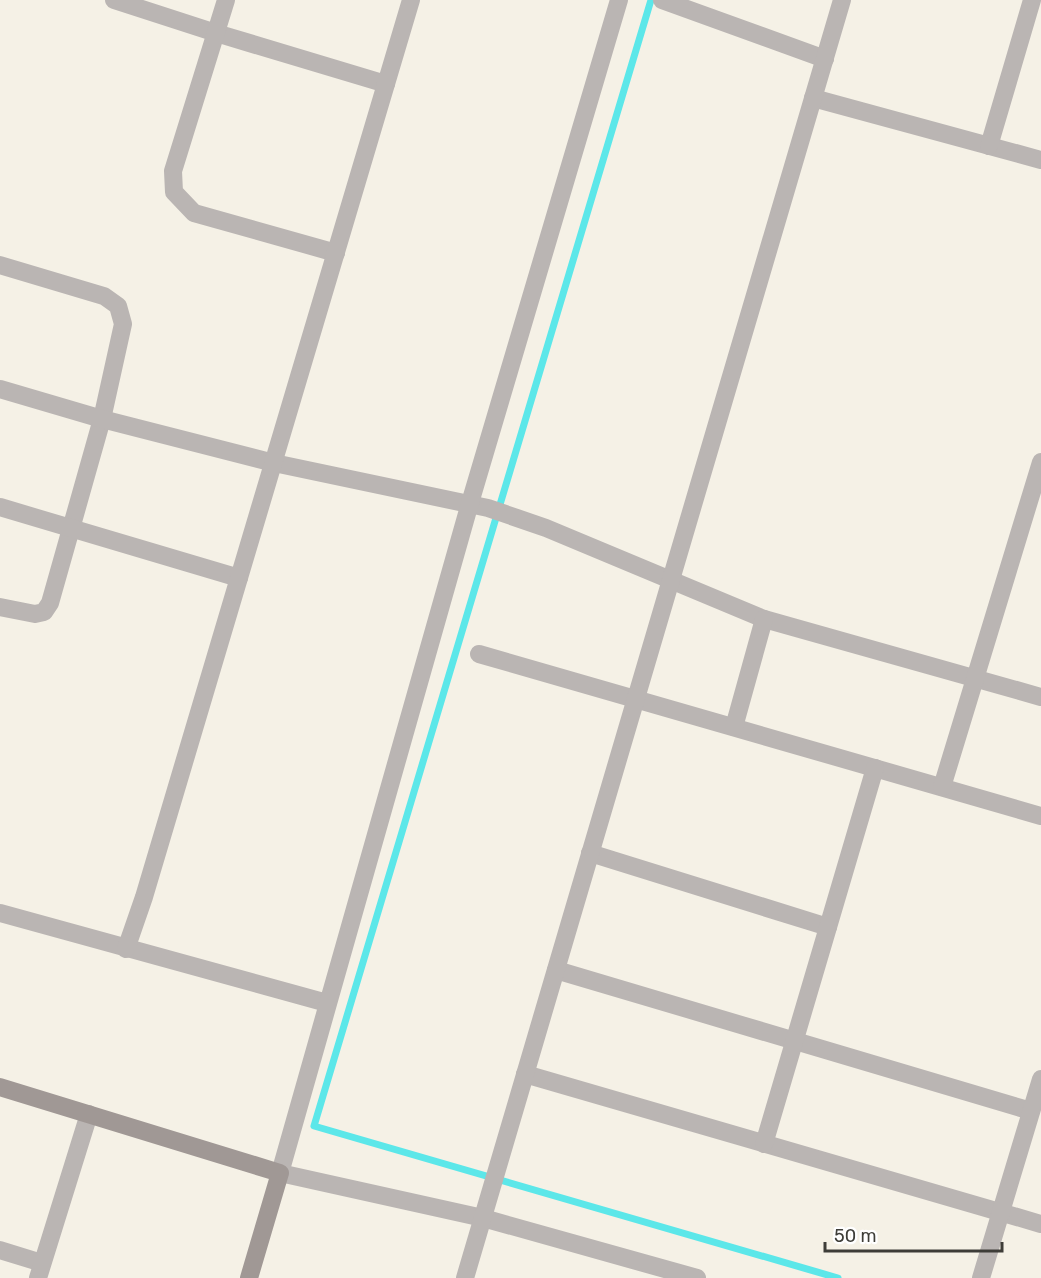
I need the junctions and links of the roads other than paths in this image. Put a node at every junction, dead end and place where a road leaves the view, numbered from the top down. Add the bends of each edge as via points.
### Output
1 (114, 0) edge
2 (226, 0) edge
3 (411, 0) edge
4 (619, 0) edge
5 (662, 0) edge
6 (842, 0) edge
7 (1032, 0) edge
8 (216, 33) junction
9 (825, 59) junction
10 (386, 84) junction
11 (813, 98) junction
12 (988, 146) junction
13 (1041, 160) edge
14 (336, 252) junction
15 (0, 265) edge
16 (0, 389) edge
17 (102, 419) junction
18 (1041, 462) edge
19 (274, 463) junction
20 (470, 503) junction
21 (0, 507) edge
22 (72, 528) junction
23 (239, 578) junction
24 (672, 580) junction
25 (0, 607) edge
26 (764, 619) junction
27 (479, 654) dead end
28 (975, 678) junction
29 (1041, 697) edge
30 (636, 699) junction
31 (734, 727) junction
32 (875, 768) junction
33 (942, 787) junction
34 (1041, 816) edge
35 (590, 853) junction
36 (0, 913) edge
37 (828, 927) junction
38 (126, 949) junction
39 (556, 970) junction
40 (327, 1003) junction
41 (795, 1041) junction
42 (525, 1074) junction
43 (1041, 1079) edge
44 (0, 1087) edge
45 (1031, 1111) junction
46 (89, 1114) junction
47 (764, 1144) junction
48 (280, 1173) junction
49 (1001, 1212) junction
50 (483, 1218) junction
51 (1041, 1224) edge
52 (0, 1250) edge
53 (40, 1270) edge
54 (249, 1278) edge
55 (465, 1278) edge
56 (697, 1278) edge
57 (981, 1278) edge

1 - 8 street
2 - 8 street
3 - 10 street
4 - 20 street
5 - 9 street
6 - 9 street
7 - 12 street
8 - 10 street
8 - 14 street via 173,171 174,192 194,213
9 - 11 street
10 - 14 street
11 - 12 street
11 - 24 street
12 - 13 street
14 - 19 street
15 - 17 street via 104,296 118,306 123,324
16 - 17 street
17 - 19 street
17 - 22 street
18 - 28 street
19 - 20 street
19 - 23 street
20 - 24 street via 521,518
20 - 40 street
21 - 22 street
22 - 23 street
22 - 25 street via 44,612 35,614
23 - 38 street
24 - 26 street
24 - 30 street
26 - 28 street
26 - 31 street
27 - 30 street
28 - 29 street
28 - 33 street
30 - 31 street
30 - 35 street
31 - 32 street
32 - 33 street
32 - 37 street
33 - 34 street
35 - 37 street
35 - 39 street
36 - 38 street
37 - 41 street
38 - 40 street
39 - 41 street
39 - 42 street
40 - 48 street
41 - 45 street
41 - 47 street
42 - 47 street
42 - 50 street
43 - 45 street
44 - 46 main road
45 - 49 street
46 - 48 main road
46 - 53 street
47 - 49 street
48 - 50 street
48 - 54 main road
49 - 51 street
49 - 57 street
50 - 55 street
50 - 56 street
52 - 53 street

